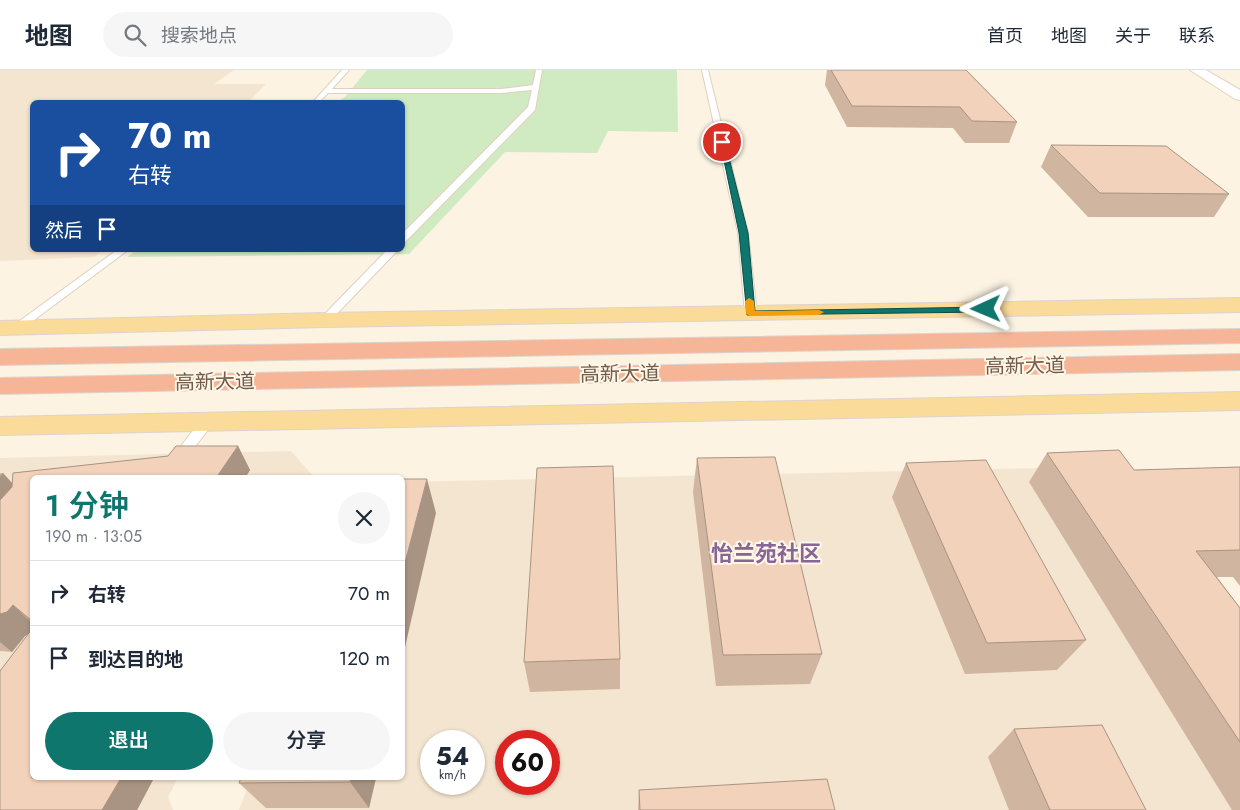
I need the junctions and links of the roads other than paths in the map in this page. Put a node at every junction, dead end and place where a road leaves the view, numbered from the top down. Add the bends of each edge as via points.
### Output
1 (346, 70) edge
2 (539, 70) edge
3 (705, 70) edge
4 (1197, 70) edge
5 (1207, 70) edge
6 (536, 86) junction
7 (1240, 90) edge
8 (327, 92) junction
9 (1240, 96) edge
10 (318, 100) edge
11 (405, 237) edge
12 (120, 252) edge
13 (391, 252) edge
14 (1240, 305) edge
15 (750, 314) junction
16 (324, 320) junction
17 (9, 327) edge
18 (1240, 336) edge
19 (0, 357) edge
20 (1240, 362) edge
21 (0, 386) edge
22 (1240, 401) edge
23 (207, 422) junction
24 (0, 426) edge
25 (165, 475) edge

1 - 8 lane
2 - 6 lane
3 - 15 lane via 744,233
4 - 9 street
5 - 7 street
6 - 8 lane via 482,91
6 - 11 lane via 532,108
8 - 10 lane
12 - 17 lane
13 - 16 lane
14 - 15 main road
15 - 16 main road
16 - 17 main road
18 - 19 highway, 高新大道
20 - 21 highway, 高新大道
22 - 23 main road
23 - 24 main road
23 - 25 lane

